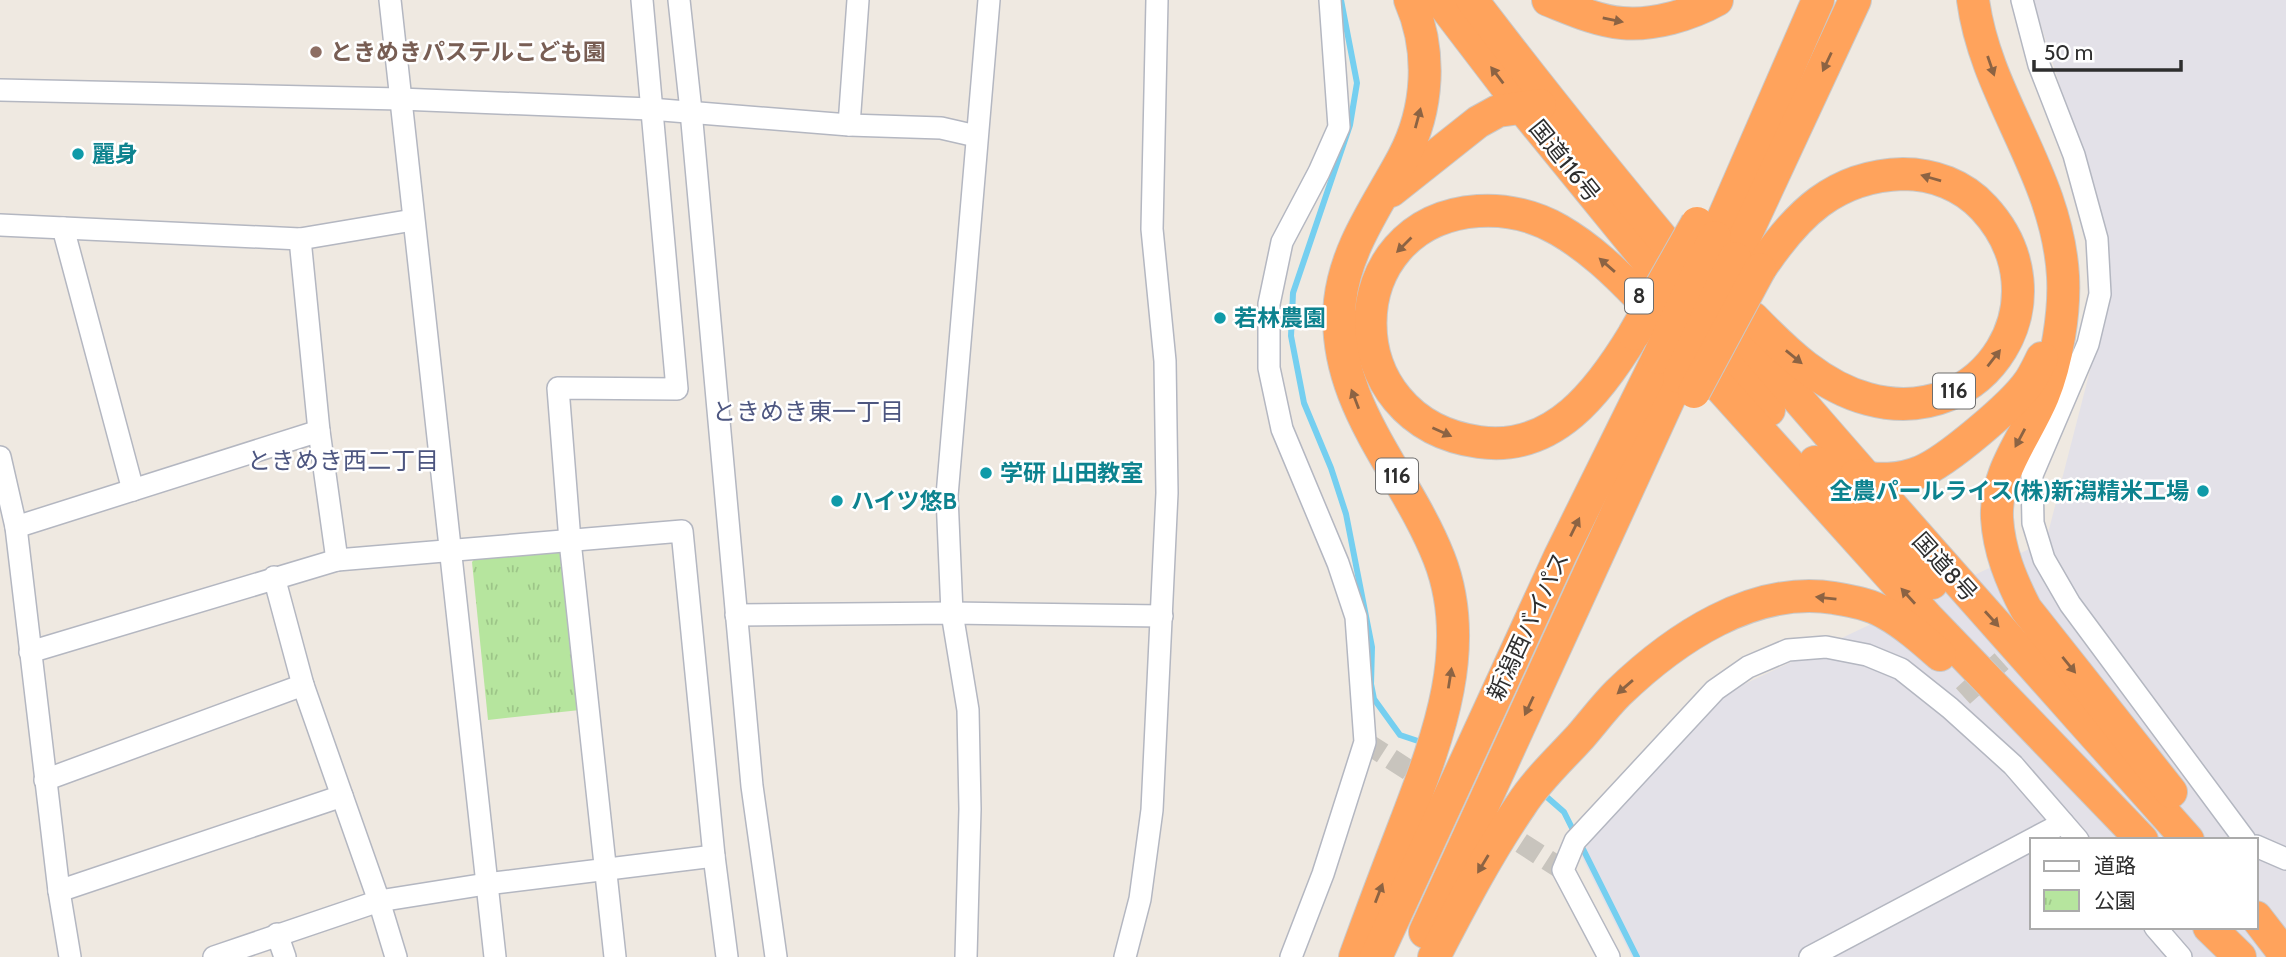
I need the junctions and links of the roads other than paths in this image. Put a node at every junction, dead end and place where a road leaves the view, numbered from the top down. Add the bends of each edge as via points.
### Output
1 (390, 0) edge
2 (642, 0) edge
3 (679, 0) edge
4 (858, 0) edge
5 (989, 0) edge
6 (1157, 0) edge
7 (1330, 0) edge
8 (1410, 0) edge
9 (1440, 0) edge
10 (1472, 0) edge
11 (1548, 0) edge
12 (1717, 0) edge
13 (1818, 0) edge
14 (1856, 0) edge
15 (1973, 0) edge
16 (2022, 0) edge
17 (0, 89) edge
18 (401, 99) junction
19 (1536, 105) junction
20 (650, 109) junction
21 (691, 111) junction
22 (849, 125) junction
23 (1576, 132) junction
24 (976, 136) junction
25 (1369, 215) junction
26 (413, 220) junction
27 (0, 226) edge
28 (63, 228) junction
29 (300, 239) junction
30 (1727, 246) junction
31 (2061, 304) junction
32 (1697, 306) junction
33 (1655, 314) edge
34 (1655, 314) edge
35 (1655, 314) edge
36 (1655, 314) edge
37 (1677, 376) junction
38 (319, 431) junction
39 (1793, 439) junction
40 (0, 457) edge
41 (1867, 479) junction
42 (133, 490) junction
43 (16, 527) junction
44 (570, 541) junction
45 (452, 550) junction
46 (337, 560) junction
47 (274, 577) junction
48 (2070, 604) junction
49 (952, 613) junction
50 (736, 615) junction
51 (1162, 616) junction
52 (2050, 617) dead end
53 (30, 652) junction
54 (303, 685) junction
55 (45, 780) junction
56 (342, 796) junction
57 (2063, 823) junction
58 (2035, 838) edge
59 (2076, 838) edge
60 (2115, 838) edge
61 (2140, 838) edge
62 (2149, 838) edge
63 (2186, 838) edge
64 (2202, 838) edge
65 (2244, 838) edge
66 (2030, 840) edge
67 (2258, 847) edge
68 (714, 856) junction
69 (2286, 859) edge
70 (604, 870) junction
71 (486, 884) junction
72 (59, 891) junction
73 (379, 901) junction
74 (2157, 929) edge
75 (2211, 929) edge
76 (2220, 929) edge
77 (277, 934) junction
78 (70, 957) edge
79 (214, 957) edge
80 (285, 957) edge
81 (396, 957) edge
82 (495, 957) edge
83 (615, 957) edge
84 (727, 957) edge
85 (776, 957) edge
86 (966, 957) edge
87 (1125, 957) edge
88 (1291, 957) edge
89 (1355, 957) edge
90 (1376, 957) edge
91 (1413, 957) edge
92 (1434, 957) edge
93 (1609, 957) edge
94 (1810, 957) edge
95 (2181, 957) edge
96 (2241, 957) edge

1 - 18 street
2 - 20 street
3 - 21 street
4 - 22 street
5 - 24 street
6 - 51 street via 1152,229 1165,361 1167,493
7 - 88 street via 1339,127 1282,242 1269,304 1269,368 1282,429 1356,617 1365,742
25 -> 8 highway, 116 via 1404,156 1424,93 1421,33
19 -> 9 highway, 国道116号 / 116
10 - 19 highway, 国道116号 / 116
11 -> 12 highway via 1622,23 1666,20
13 - 30 highway, 8 via 1778,88
14 -> 30 highway, 8
15 -> 31 highway via 1995,79 2052,212 2061,251
16 - 48 street via 2097,239 2100,294 2088,344 2032,475 2033,523 2044,559
17 - 18 street
18 - 20 street
18 - 26 street
19 - 23 highway, 国道116号 / 116
19 - 25 highway via 1498,111 1478,122 1405,179
19 - 32 highway, 国道116号 / 116
20 - 21 street
20 - 44 street via 677,389 558,388
21 - 22 street
21 - 50 street
22 - 24 street via 941,128
23 -> 30 highway, 116 via 1648,202 1778,344 1838,388 1869,400 1898,403 1950,394 1977,378 1997,358 2011,333 2018,278 1997,222 1975,198 1920,174 1862,181 1834,192 1783,235
23 - 32 highway, 国道116号 / 116
24 - 49 street via 947,496
89 -> 25 highway, 116 via 1440,727 1453,645 1440,560 1361,413 1346,369 1340,327 1343,275
26 - 29 street
26 - 45 street
27 - 28 street
28 - 29 street
28 - 42 street
29 - 38 street
30 - 32 highway, 8, bridge
36 -> 30 highway, 8, bridge
30 - 37 highway, 116, bridge
31 - 41 highway via 2043,357 2014,399 1941,462 1894,479
31 -> 64 highway via 2057,349 2043,396 2007,463 2000,486 1997,517 2001,545 2026,609 2163,781
32 - 37 highway, 新潟西バイパス / 116, bridge
32 - 39 highway, 国道8号
32 - 41 highway, 国道8号
61 -> 33 highway, 8, bridge via 1927,617
34 -> 35 highway, 8, bridge via 1612,269 1557,228 1525,215 1494,210 1460,212 1431,223 1404,242 1384,267 1373,298 1370,333 1377,364 1404,409 1458,439 1491,444 1544,432 1566,418 1590,397 1634,334
90 -> 37 highway, 新潟西バイパス / 116 via 1560,556
37 -> 91 highway, 新潟西バイパス / 116 via 1612,557 1557,644
38 - 42 street
38 - 46 street
39 - 41 highway via 1844,471
39 - 62 highway, 国道8号 via 1930,580
40 - 43 street
41 -> 63 highway, 国道8号
42 - 43 street
43 - 53 street
44 - 45 street
44 - 68 street via 682,531
44 - 70 street
45 - 46 street
45 - 71 street
46 - 47 street
47 - 53 street
47 - 54 street
48 - 52 street
48 - 65 street
49 - 50 street
49 - 51 street
49 - 86 street via 968,710
50 - 85 street via 752,786
51 - 87 street via 1152,810 1140,899
53 - 55 street
54 - 55 street
54 - 56 street
55 - 72 street
56 - 72 street
56 - 73 street
57 - 58 street
57 - 59 street
57 - 93 street via 1956,702 1867,655 1826,647 1788,650 1748,667 1715,690 1575,841 1563,870
60 -> 92 highway via 1960,672 1911,630 1883,612 1855,602 1793,596 1726,615 1661,657 1619,693 1522,802 1480,868
66 - 94 street
67 - 69 street
68 - 70 street
68 - 84 street
70 - 71 street
70 - 83 street
71 - 73 street
71 - 82 street
72 - 78 street
73 - 77 street
73 - 81 street
74 - 95 street
75 - 96 highway
76 - 96 highway
77 - 79 street
77 - 80 street

